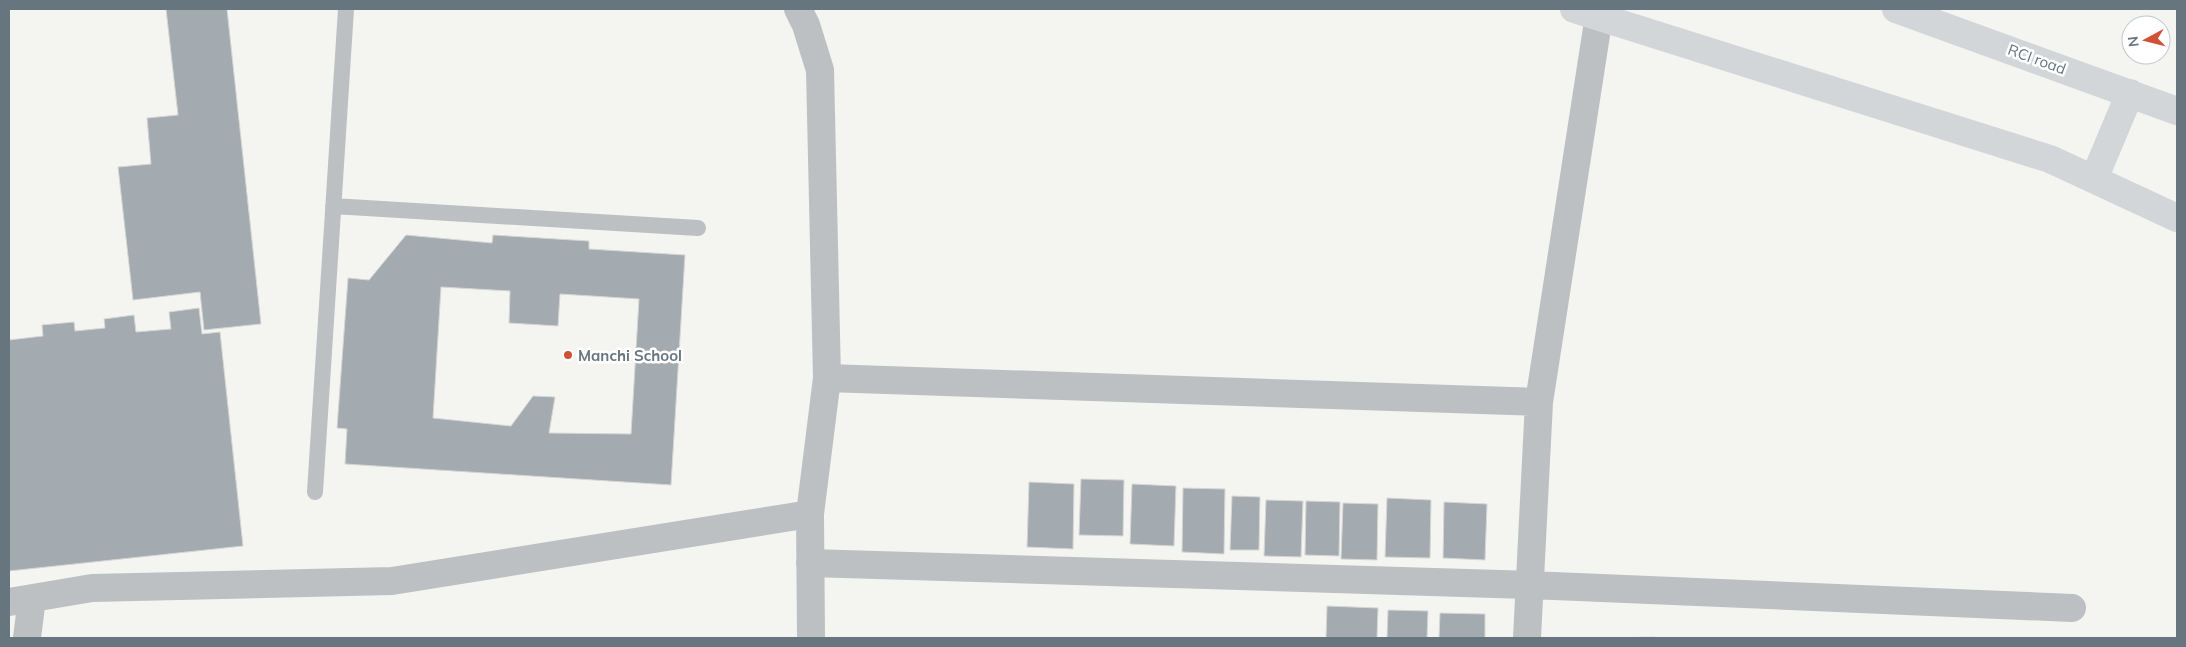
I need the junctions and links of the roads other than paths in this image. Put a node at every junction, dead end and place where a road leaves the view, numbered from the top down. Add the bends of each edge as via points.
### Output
1 (346, 9) edge
2 (798, 9) edge
3 (1896, 9) edge
4 (1591, 11) edge
5 (2130, 93) junction
6 (2174, 106) edge
7 (2094, 179) junction
8 (333, 206) junction
9 (2177, 218) edge
10 (698, 228) dead end
11 (827, 378) junction
12 (1539, 402) junction
13 (315, 492) dead end
14 (810, 514) junction
15 (810, 563) junction
16 (1530, 585) junction
17 (21, 600) edge
18 (2072, 608) dead end
19 (27, 638) edge
20 (811, 638) edge
21 (1527, 638) edge

1 - 8 lane
2 - 11 street via 820,70
3 - 5 main road, RCI road
4 - 7 main road via 2050,159
4 - 12 street
5 - 6 main road, RCI road
5 - 7 main road
7 - 9 main road
8 - 10 lane
8 - 13 lane
11 - 12 street
11 - 14 street
12 - 16 street
14 - 15 street
14 - 17 street via 392,581 92,588
15 - 16 street
15 - 20 street
16 - 18 street
16 - 21 street
17 - 19 street

